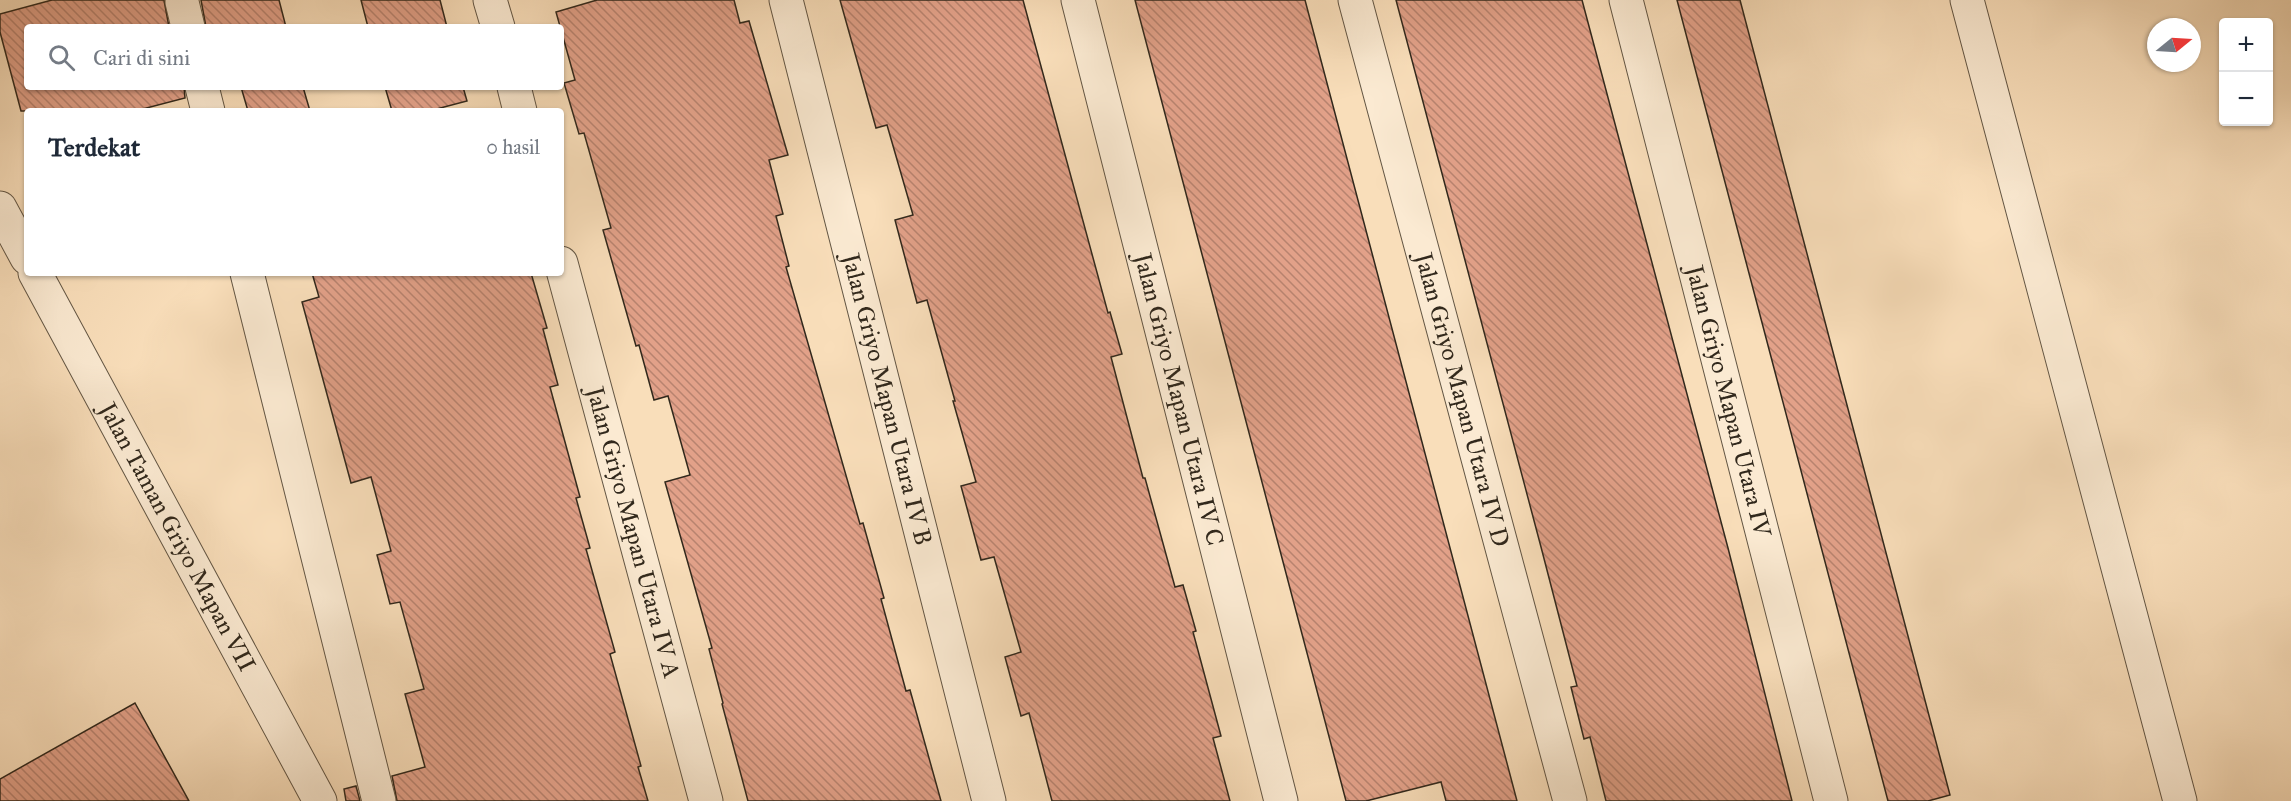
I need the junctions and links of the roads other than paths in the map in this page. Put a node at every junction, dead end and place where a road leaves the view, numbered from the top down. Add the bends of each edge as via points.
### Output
1 (490, 0) edge
2 (786, 0) edge
3 (1078, 0) edge
4 (1354, 0) edge
5 (1626, 0) edge
6 (1967, 0) edge
7 (497, 24) edge
8 (203, 90) edge
9 (515, 90) edge
10 (207, 108) edge
11 (519, 108) edge
12 (0, 208) edge
13 (24, 252) edge
14 (564, 274) edge
15 (37, 276) edge
16 (248, 276) edge
17 (320, 801) edge
18 (379, 801) edge
19 (705, 801) edge
20 (989, 801) edge
21 (1281, 801) edge
22 (1569, 801) edge
23 (1830, 801) edge
24 (2180, 801) edge

1 - 7 street
2 - 20 street, Jalan Griyo Mapan Utara IV B
3 - 21 street, Jalan Griyo Mapan Utara IV C
4 - 22 street, Jalan Griyo Mapan Utara IV D
5 - 23 street, Jalan Griyo Mapan Utara IV
6 - 24 street
8 - 10 street
9 - 11 street
12 - 13 street
14 - 19 street, Jalan Griyo Mapan Utara IV A
15 - 17 street, Jalan Taman Griyo Mapan VII
16 - 18 street

